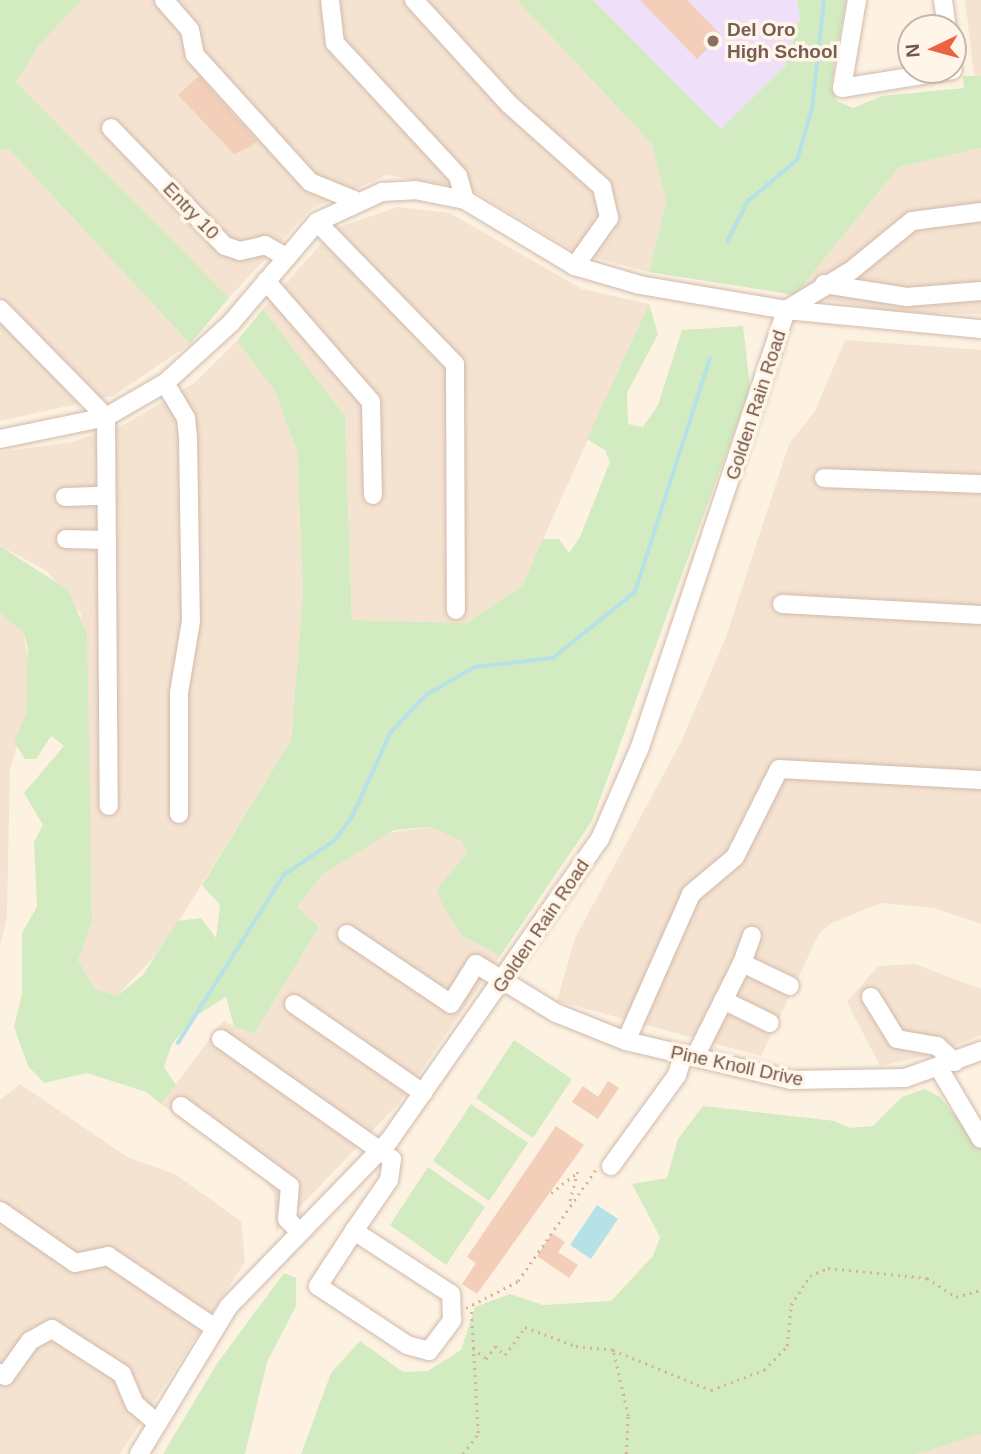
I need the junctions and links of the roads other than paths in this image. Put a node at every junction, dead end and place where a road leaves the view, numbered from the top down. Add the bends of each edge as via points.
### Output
1 (164, 0) edge
2 (330, 0) edge
3 (414, 0) edge
4 (857, 0) edge
5 (897, 79) edge
6 (111, 128) dead end
7 (354, 200) junction
8 (464, 200) junction
9 (981, 212) edge
10 (317, 222) junction
11 (286, 257) junction
12 (575, 265) junction
13 (266, 281) junction
14 (824, 284) junction
15 (981, 291) edge
16 (0, 309) edge
17 (786, 310) junction
18 (981, 329) edge
19 (165, 383) junction
20 (106, 417) junction
21 (2, 435) edge
22 (824, 478) dead end
23 (981, 484) edge
24 (373, 495) dead end
25 (103, 496) junction
26 (65, 497) dead end
27 (66, 540) dead end
28 (107, 540) junction
29 (782, 604) dead end
30 (456, 610) dead end
31 (981, 615) edge
32 (981, 780) edge
33 (109, 806) dead end
34 (179, 814) dead end
35 (347, 934) dead end
36 (752, 936) dead end
37 (742, 962) junction
38 (502, 982) junction
39 (790, 986) dead end
40 (872, 997) dead end
41 (723, 1000) junction
42 (293, 1004) dead end
43 (770, 1023) dead end
44 (221, 1040) dead end
45 (626, 1041) junction
46 (981, 1051) edge
47 (689, 1056) junction
48 (948, 1066) junction
49 (423, 1093) junction
50 (181, 1106) dead end
51 (981, 1139) edge
52 (383, 1147) junction
53 (611, 1166) road end
54 (0, 1211) edge
55 (299, 1231) junction
56 (354, 1231) junction
57 (215, 1328) junction
58 (0, 1373) edge
59 (158, 1424) junction
60 (139, 1454) edge

1 - 7 street via 190,30 195,55 310,182
2 - 8 street via 335,43 458,176
3 - 12 street via 510,105 602,187 609,218
4 - 5 street via 842,88
6 - 11 street, Entry 10 via 225,246 240,251 265,245
7 - 8 street, Golden Rain Road via 415,190
7 - 10 street, Golden Rain Road
8 - 12 street, Golden Rain Road
9 - 14 street via 912,221
10 - 11 street, Golden Rain Road
10 - 30 street via 454,364
11 - 13 street, Golden Rain Road
12 - 17 street, Golden Rain Road via 640,285
13 - 19 street, Golden Rain Road via 208,347
13 - 24 street via 371,402
14 - 15 street via 906,297
14 - 17 street
16 - 20 street
17 - 18 street, Golden Rain Road
17 - 38 street, Golden Rain Road via 618,805
19 - 20 street, Golden Rain Road
19 - 34 street via 186,418 188,437 191,621 179,693
20 - 21 street, Golden Rain Road
20 - 25 street
22 - 23 street
25 - 26 street
25 - 28 street
27 - 28 street
28 - 33 street
29 - 31 street
32 - 45 street via 779,769 734,857 691,894
35 - 38 street, Pine Knoll Drive via 451,1004 476,964
36 - 37 street
37 - 39 street
37 - 41 street
38 - 45 street, Pine Knoll Drive
38 - 49 street, Golden Rain Road
40 - 48 street via 897,1039 937,1046
41 - 43 street
41 - 47 street
42 - 49 street
44 - 52 street
45 - 47 street, Pine Knoll Drive
46 - 48 street, Pine Knoll Drive
47 - 48 street, Pine Knoll Drive via 823,1083
47 - 53 street
48 - 51 street
49 - 52 street, Golden Rain Road
50 - 55 street via 290,1186 287,1219
52 - 55 street, Golden Rain Road
52 - 56 street via 392,1159 389,1180
54 - 57 street via 75,1263 108,1256
55 - 57 street, Golden Rain Road
56 - 56 street via 451,1294 463,1309 435,1346 422,1351 318,1286
57 - 59 street, Golden Rain Road
58 - 59 street via 5,1376 30,1341 52,1329 122,1374 135,1404
59 - 60 street, Golden Rain Road

